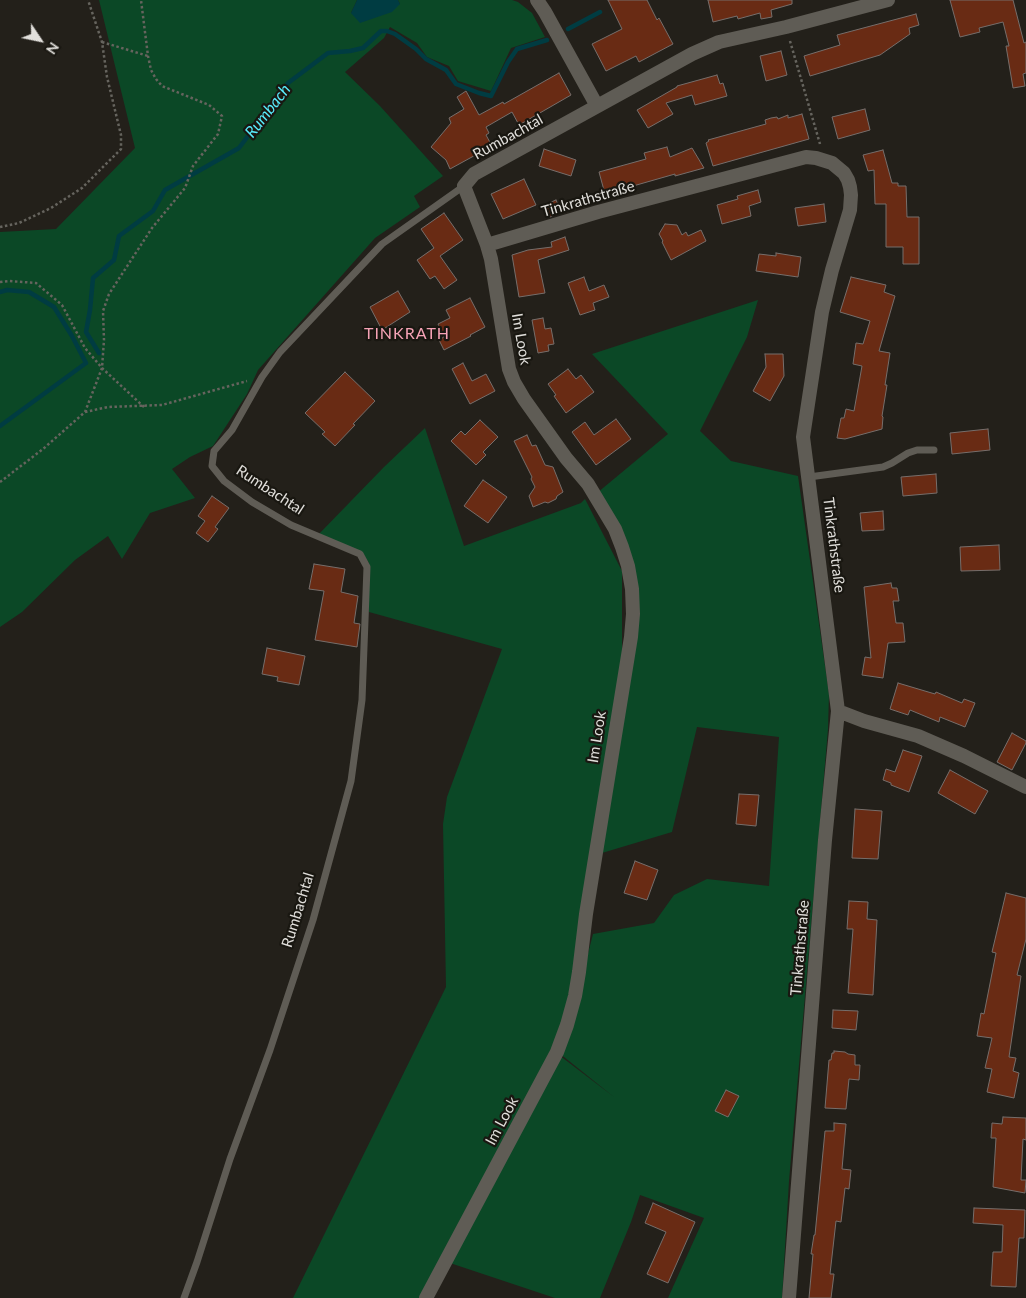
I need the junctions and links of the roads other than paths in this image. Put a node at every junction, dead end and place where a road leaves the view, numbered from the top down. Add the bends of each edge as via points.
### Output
1 (537, 0) edge
2 (888, 0) edge
3 (597, 106) junction
4 (464, 186) junction
5 (488, 245) junction
6 (934, 450) dead end
7 (809, 477) junction
8 (838, 711) junction
9 (1026, 787) edge
10 (184, 1298) edge
11 (426, 1298) edge
12 (789, 1298) edge

1 - 3 street
2 - 3 street, Rumbachtal via 719,42
3 - 4 street, Rumbachtal via 474,174
4 - 5 street, Im Look
4 - 10 lane, Rumbachtal via 382,244 280,352 232,430 214,451 212,466 224,481 291,525 360,554 367,568 362,700 351,781 313,920
5 - 7 street, Tinkrathstraße via 800,158 824,160 838,168 848,180 851,204 820,322 803,437
5 - 11 street, Im Look via 514,382 592,491 615,529 628,566 633,614 577,988 567,1026 557,1052
6 - 7 lane via 917,450 883,467
7 - 8 street, Tinkrathstraße
8 - 9 street via 918,736
8 - 12 street, Tinkrathstraße

